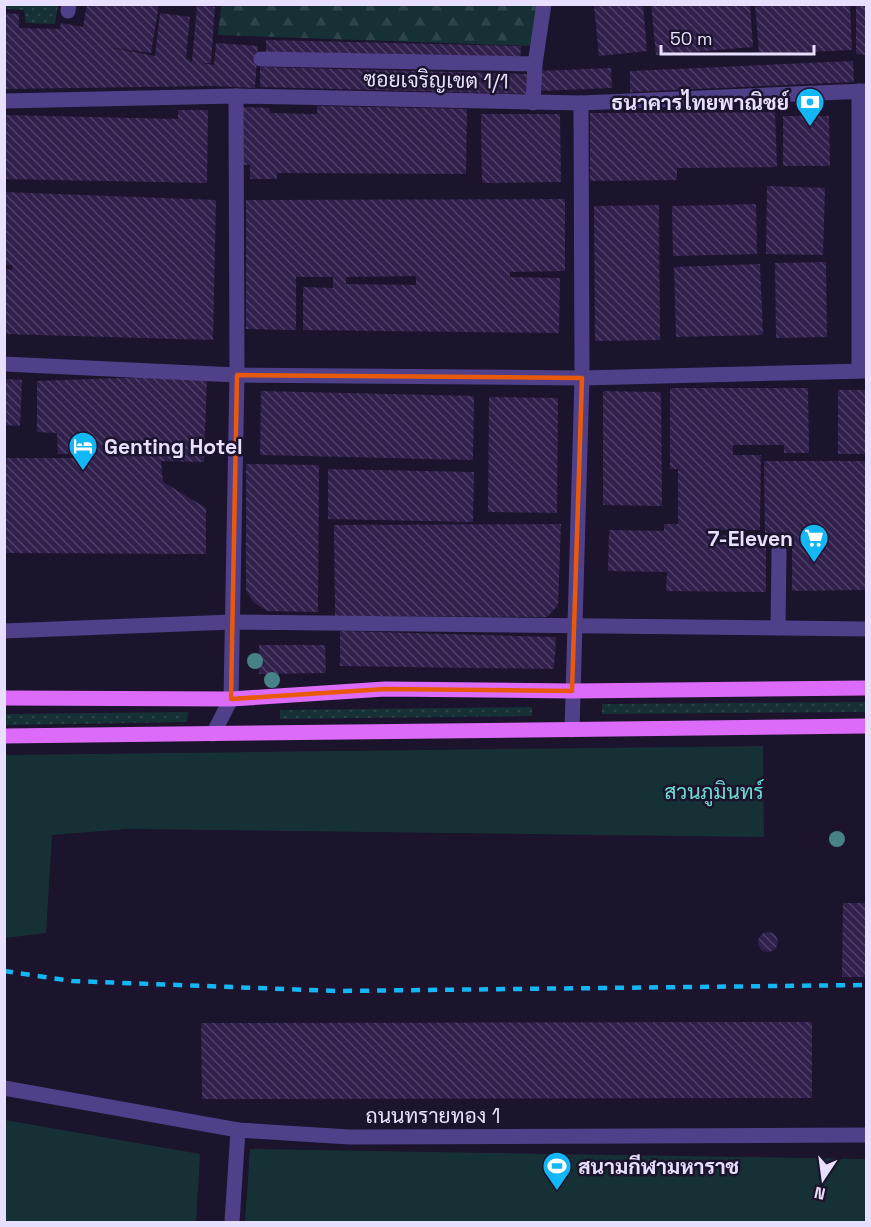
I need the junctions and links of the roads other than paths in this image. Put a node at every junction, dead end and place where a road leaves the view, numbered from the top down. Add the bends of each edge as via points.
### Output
1 (544, 4) edge
2 (261, 59) dead end
3 (535, 64) junction
4 (863, 91) edge
5 (236, 96) junction
6 (4, 101) edge
7 (533, 103) junction
8 (581, 103) junction
9 (4, 364) edge
10 (863, 371) edge
11 (237, 375) junction
12 (582, 378) junction
13 (779, 550) dead end
14 (232, 622) junction
15 (575, 627) junction
16 (778, 628) junction
17 (867, 629) edge
18 (4, 631) edge
19 (867, 688) edge
20 (572, 691) junction
21 (4, 698) edge
22 (231, 699) junction
23 (867, 726) edge
24 (572, 730) junction
25 (213, 734) junction
26 (4, 736) edge
27 (4, 1088) edge
28 (238, 1130) junction
29 (867, 1135) edge
30 (232, 1222) edge

1 - 3 street
2 - 3 street
3 - 7 street
4 - 8 street, ซอยเจริญเขต 1/1
4 - 10 street
5 - 6 street, ซอยเจริญเขต 1/1
5 - 7 street, ซอยเจริญเขต 1/1
5 - 11 street
7 - 8 street, ซอยเจริญเขต 1/1
8 - 12 street
9 - 11 street
10 - 12 street
11 - 12 street
11 - 14 street
12 - 15 street
13 - 16 street
14 - 15 street
14 - 18 street
14 - 22 street
15 - 16 street
15 - 20 street
16 - 17 street
19 - 20 main road
20 - 22 main road via 386,689
20 - 24 street
21 - 22 main road
22 - 25 street
23 - 24 main road
24 - 25 main road
25 - 26 main road
27 - 28 street, ถนนทรายทอง 1
28 - 29 street, ถนนทรายทอง 1 via 349,1137
28 - 30 street

